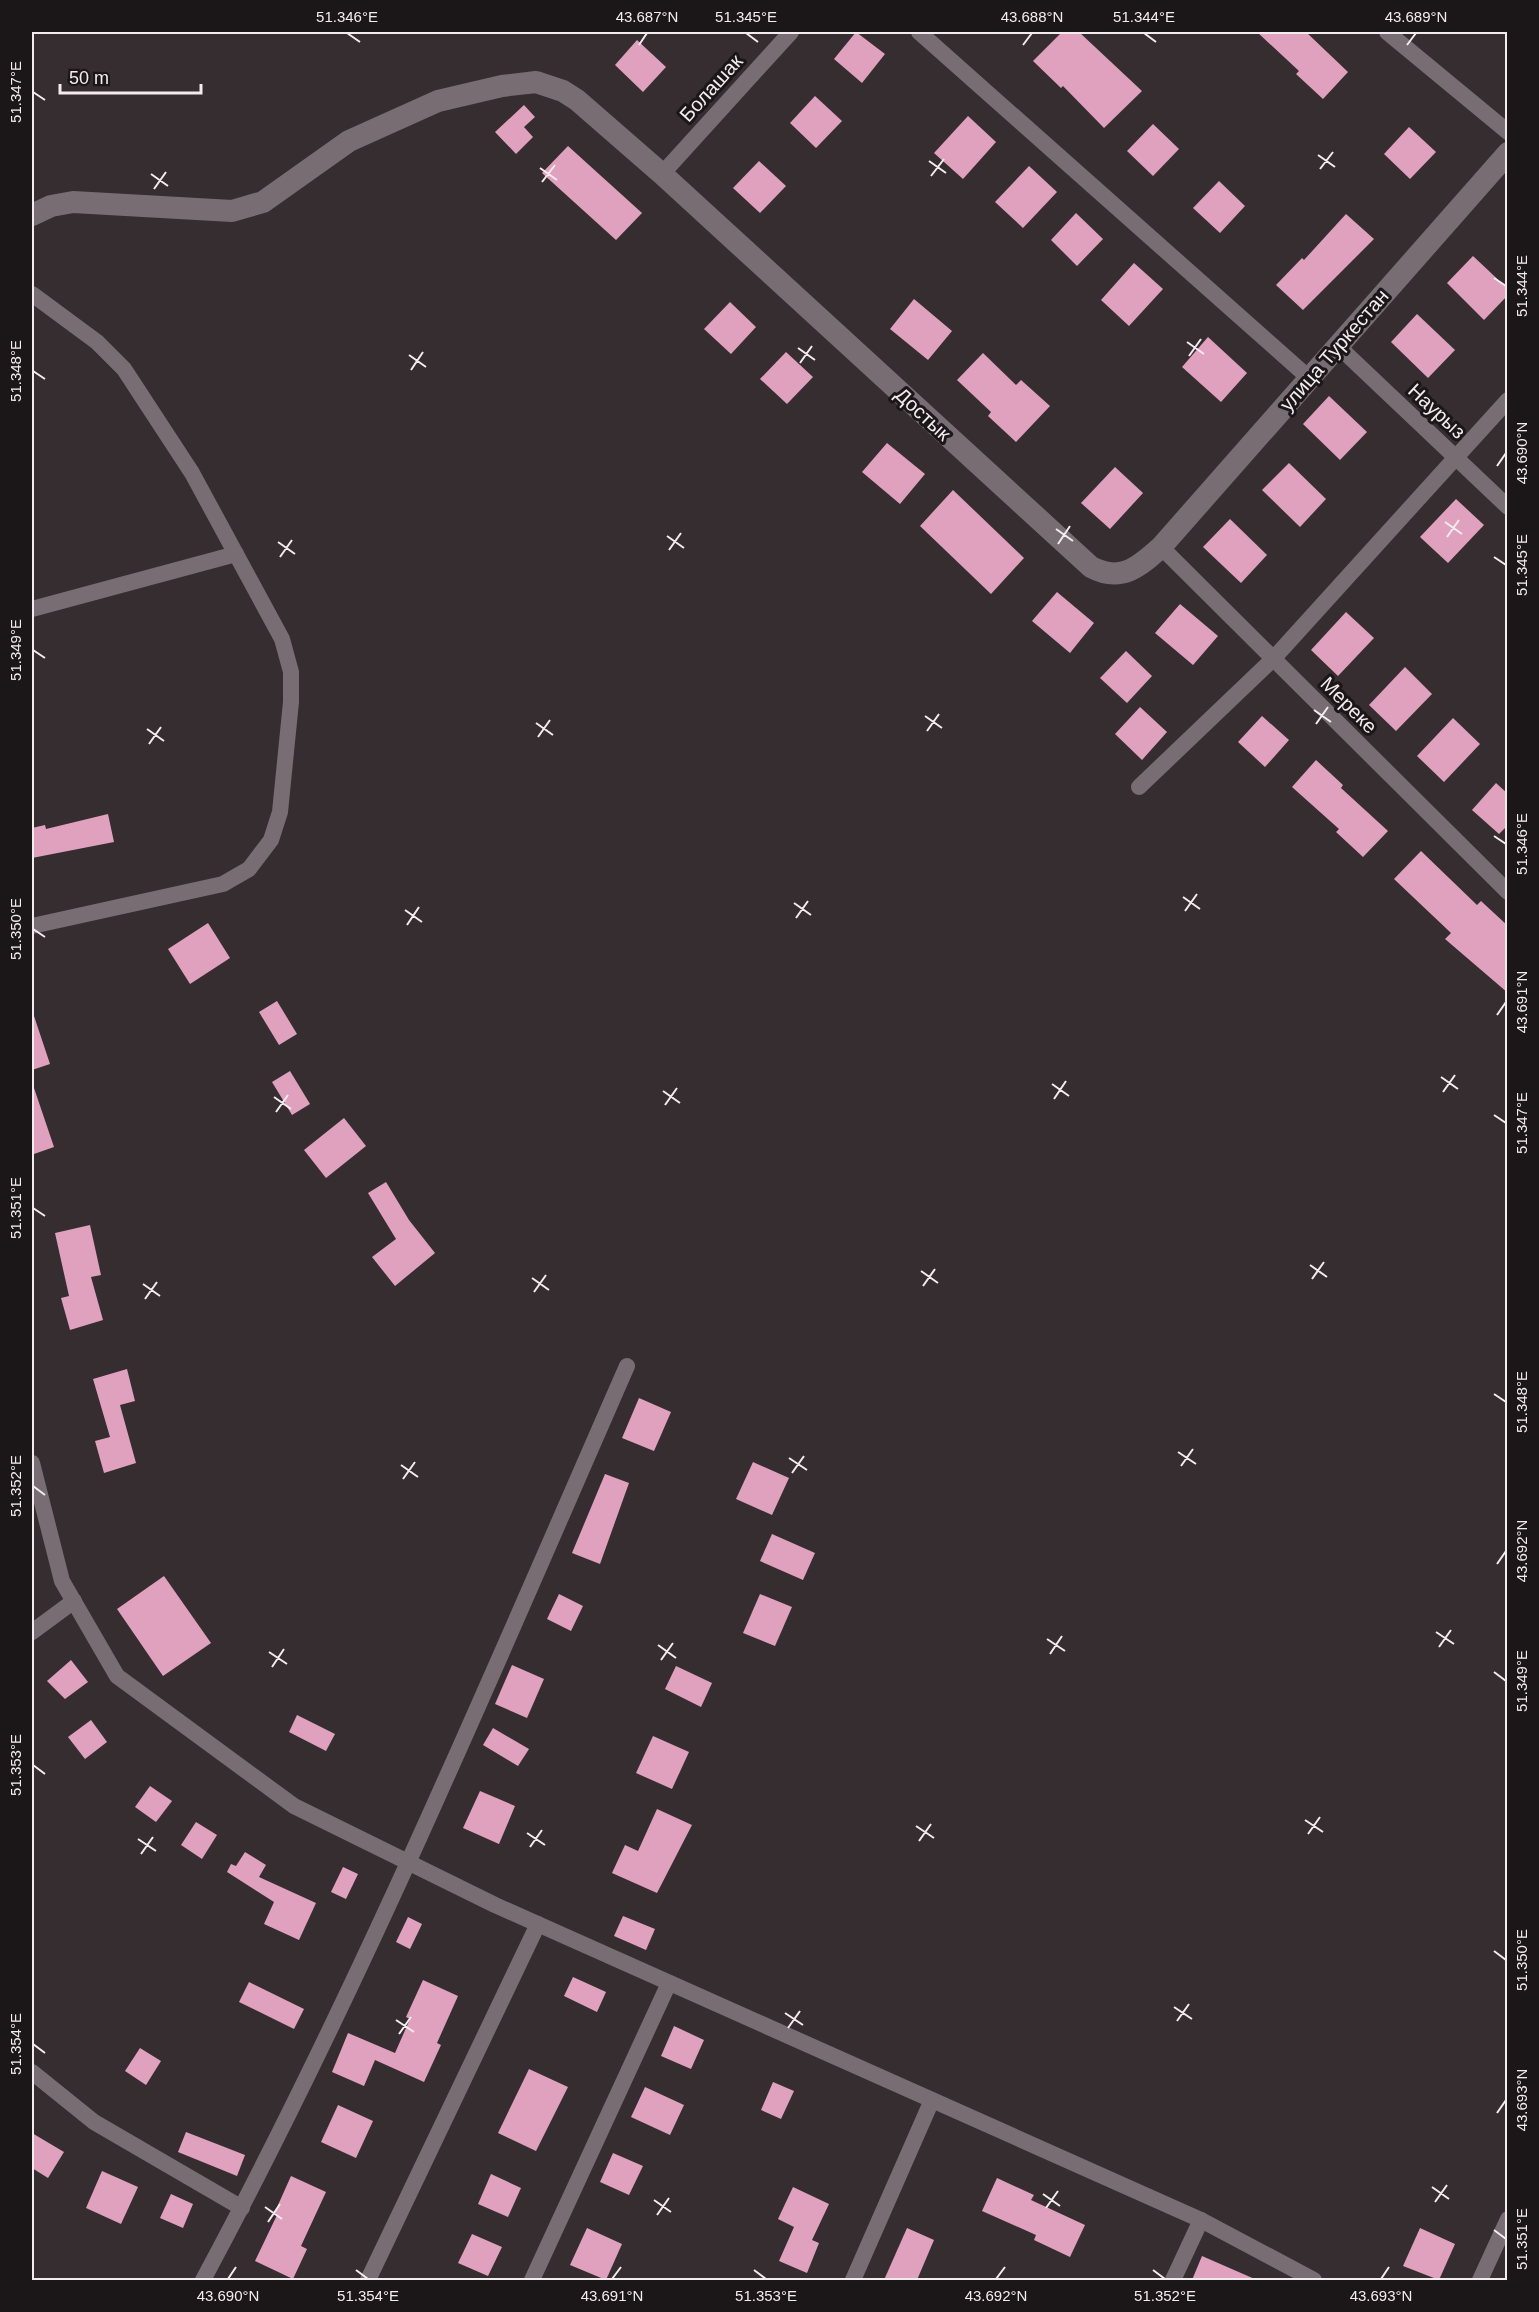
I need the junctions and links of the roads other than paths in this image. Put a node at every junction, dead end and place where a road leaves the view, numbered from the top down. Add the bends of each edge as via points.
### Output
1 (791, 32) edge
2 (919, 32) edge
3 (1387, 32) edge
4 (1508, 132) edge
5 (1508, 153) edge
6 (662, 174) junction
7 (32, 215) edge
8 (32, 294) edge
9 (1338, 346) junction
10 (1309, 378) junction
11 (1508, 400) edge
12 (1457, 459) junction
13 (1508, 507) edge
14 (1161, 547) junction
15 (236, 554) junction
16 (32, 609) edge
17 (1273, 659) junction
18 (1139, 787) dead end
19 (1507, 890) edge
20 (32, 926) edge
21 (627, 1366) dead end
22 (32, 1463) edge
23 (74, 1601) junction
24 (32, 1632) edge
25 (410, 1863) junction
26 (538, 1924) junction
27 (669, 1983) junction
28 (32, 2072) edge
29 (932, 2100) junction
30 (242, 2208) junction
31 (1508, 2219) edge
32 (1201, 2220) junction
33 (203, 2280) edge
34 (368, 2280) edge
35 (532, 2280) edge
36 (853, 2280) edge
37 (1173, 2280) edge
38 (1314, 2280) edge
39 (1480, 2280) edge

1 - 6 street, Болашак
2 - 10 street
3 - 4 street
5 - 9 street, улица Туркестан
6 - 7 street, Достык via 577,100 536,82 522,82 438,101 349,141 263,202 248,208 232,211 73,202
6 - 14 street, Достык via 1091,567 1104,574 1127,572
8 - 15 street via 97,342 124,369 192,473
9 - 10 street, улица Туркестан
9 - 12 street, Наурыз
10 - 14 street, улица Туркестан
11 - 12 street
12 - 13 street, Наурыз
12 - 17 street
14 - 17 street, Мереке
15 - 16 street
15 - 20 street via 282,639 291,672 280,812 271,840 249,869 223,884
17 - 18 street
17 - 19 street, Мереке
21 - 25 street
22 - 23 street via 62,1581
23 - 24 street
23 - 25 street via 117,1677 294,1806
25 - 26 street
25 - 30 street
26 - 27 street
26 - 34 street
27 - 29 street
27 - 35 street
28 - 30 street via 94,2121
29 - 32 street
29 - 36 street
30 - 33 street
31 - 39 street
32 - 37 street
32 - 38 street

